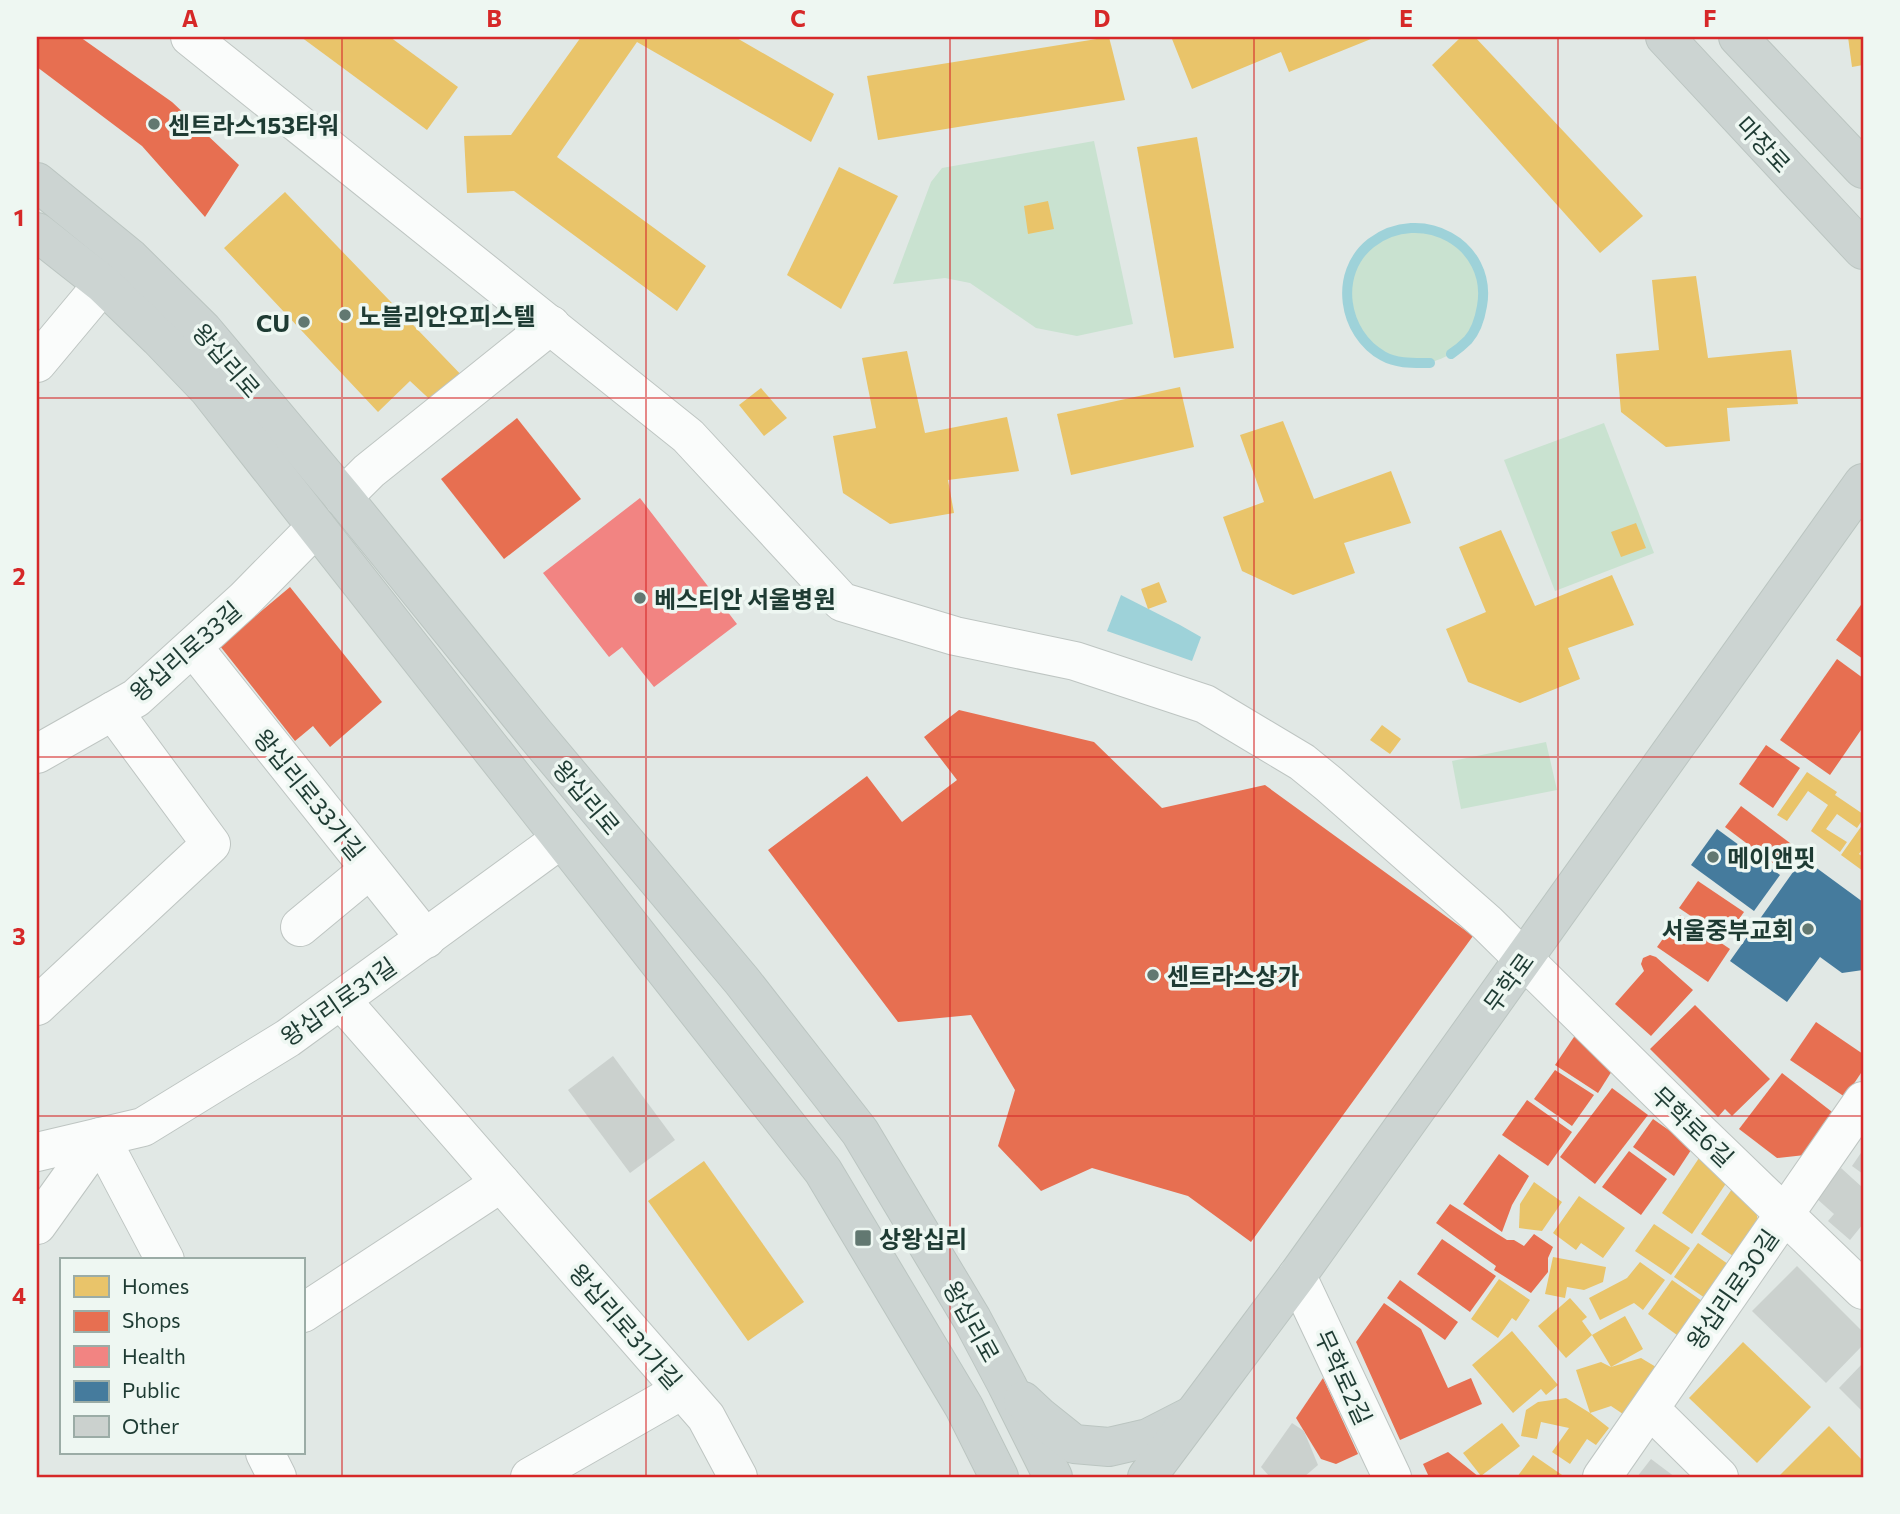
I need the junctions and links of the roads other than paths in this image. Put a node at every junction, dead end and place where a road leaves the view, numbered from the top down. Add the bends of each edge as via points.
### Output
1 (190, 37) edge
2 (1665, 37) edge
3 (1738, 37) edge
4 (1863, 169) edge
5 (37, 183) edge
6 (37, 232) edge
7 (1863, 250) edge
8 (103, 284) junction
9 (551, 326) junction
10 (37, 363) edge
11 (1863, 483) edge
12 (343, 497) junction
13 (316, 527) junction
14 (192, 647) junction
15 (113, 711) junction
16 (37, 754) edge
17 (568, 774) junction
18 (533, 802) junction
19 (561, 839) junction
20 (370, 869) junction
21 (300, 928) dead end
22 (426, 939) junction
23 (1524, 959) junction
24 (341, 1000) junction
25 (37, 1006) edge
26 (1863, 1101) edge
27 (100, 1137) junction
28 (37, 1152) edge
29 (501, 1183) junction
30 (1784, 1214) junction
31 (37, 1224) edge
32 (164, 1258) edge
33 (1297, 1276) junction
34 (1863, 1290) edge
35 (960, 1298) junction
36 (304, 1312) edge
37 (916, 1324) junction
38 (1007, 1385) junction
39 (682, 1390) junction
40 (1650, 1409) junction
41 (1197, 1412) junction
42 (266, 1454) edge
43 (277, 1477) edge
44 (530, 1477) edge
45 (738, 1477) edge
46 (999, 1477) edge
47 (1053, 1477) edge
48 (1147, 1477) edge
49 (1392, 1477) edge
50 (1602, 1477) edge
51 (1719, 1477) edge

1 - 9 street, 무학로6길
2 - 7 main road, 마장로
3 - 4 main road
5 - 12 main road, 왕십리로 via 130,258 203,330
6 - 8 main road, 왕십리로
8 - 10 street
8 - 13 main road, 왕십리로 via 208,389
9 - 12 street via 369,471
9 - 23 street, 무학로6길 via 688,436 842,601 955,636 1075,661 1205,704 1311,769
11 - 23 main road, 무학로
12 - 17 main road, 왕십리로
13 - 14 street, 왕십리로33길
13 - 18 main road, 왕십리로
14 - 15 street, 왕십리로33길 via 136,698
14 - 20 street, 왕십리로33가길
15 - 16 street, 왕십리로33길
15 - 25 street via 211,844
17 - 18 main road
17 - 35 main road, 왕십리로 via 742,981 860,1132
18 - 19 main road, 왕십리로
19 - 22 street, 왕십리로31길
19 - 37 main road, 왕십리로 via 823,1171
20 - 21 street, 왕십리로33가길
20 - 22 street
22 - 24 street, 왕십리로31길
23 - 30 street, 무학로6길
23 - 33 main road, 무학로
24 - 27 street, 왕십리로31길 via 143,1127
24 - 29 street, 왕십리로31가길
26 - 30 street, 왕십리로30길
27 - 28 street, 왕십리로31길
27 - 31 street
27 - 32 street
29 - 36 street
29 - 39 street, 왕십리로31가길
30 - 34 street, 무학로6길
30 - 40 street, 왕십리로30길
33 - 41 main road, 무학로
33 - 49 street, 무학로2길
35 - 37 main road
35 - 38 main road, 왕십리로
37 - 46 main road, 왕십리로
38 - 41 main road via 1074,1444 1109,1447 1148,1438
38 - 47 main road, 왕십리로
39 - 44 street
39 - 45 street, 왕십리로31가길 via 706,1417
40 - 50 street, 왕십리로30길
40 - 51 street
41 - 48 main road, 무학로
42 - 43 street

